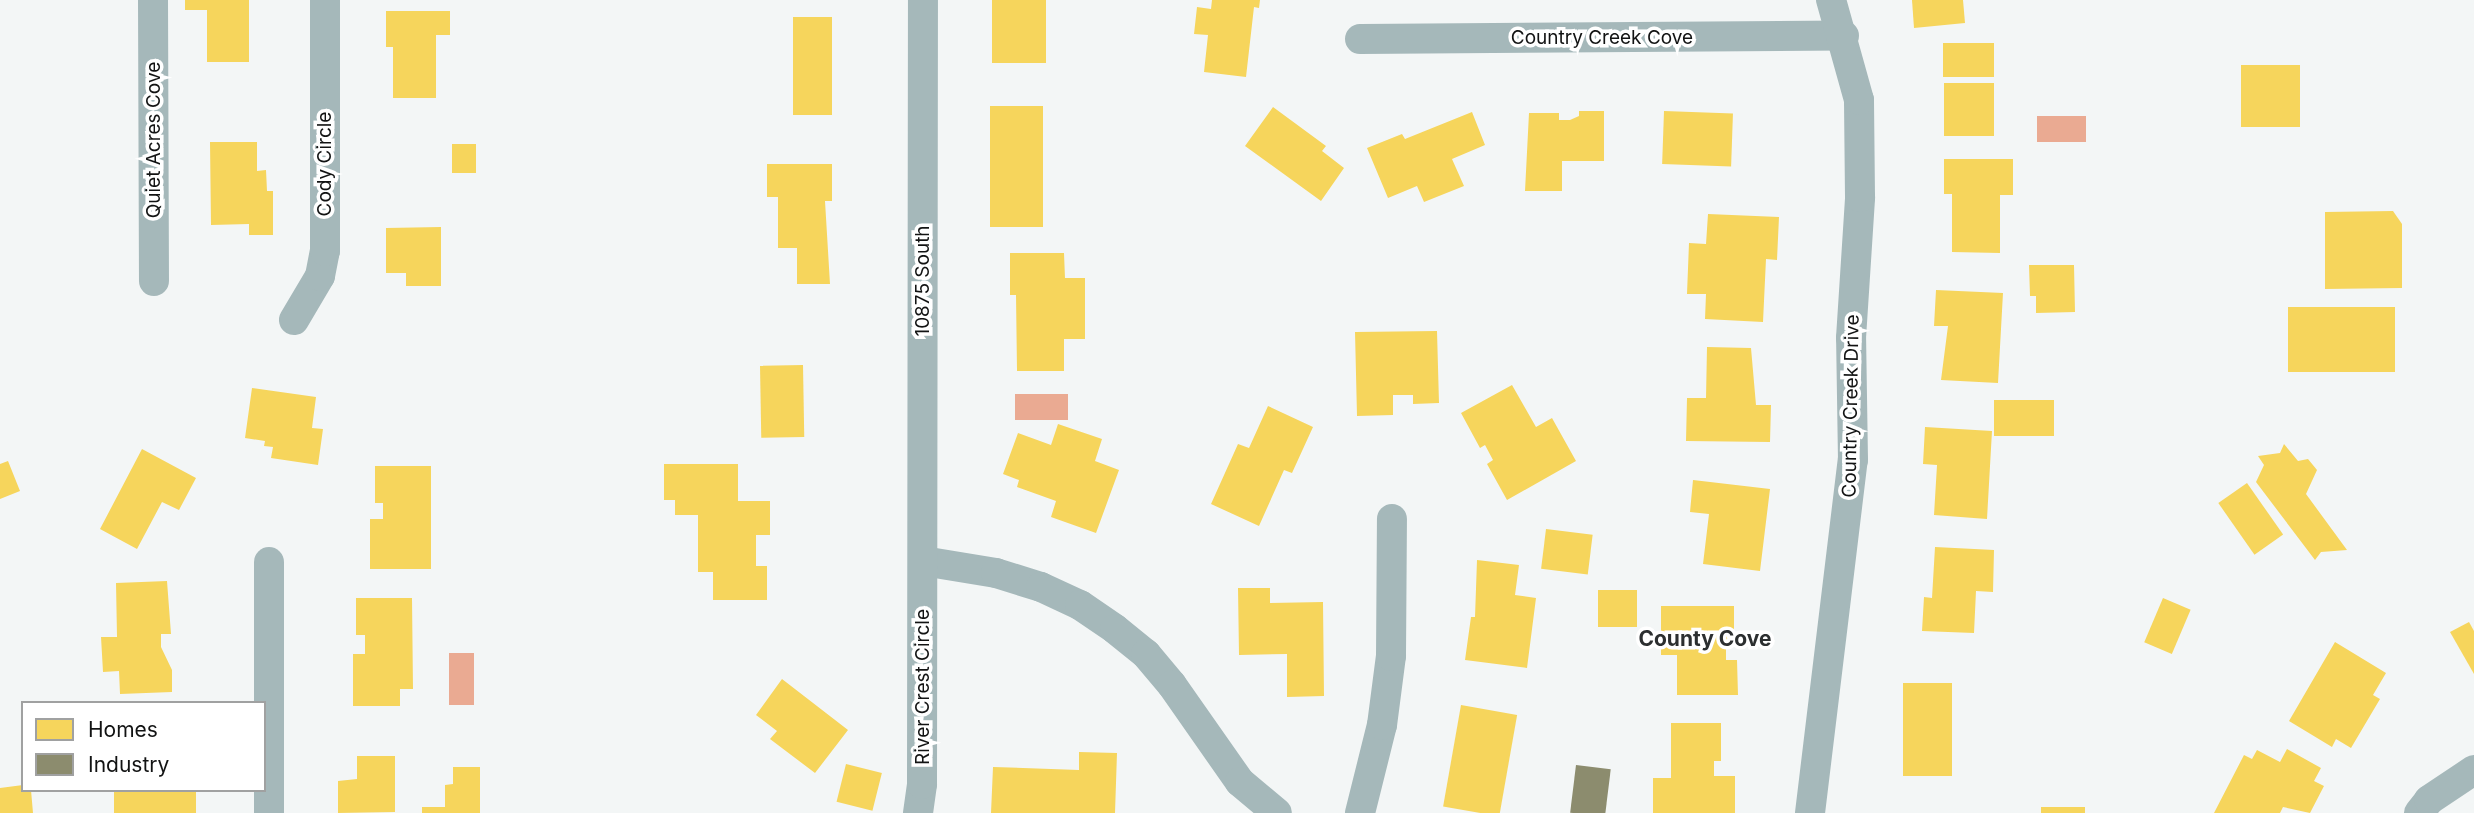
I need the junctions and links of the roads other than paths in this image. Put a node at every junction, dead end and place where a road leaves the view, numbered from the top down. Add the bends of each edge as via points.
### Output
1 (153, 0) edge
2 (325, 0) edge
3 (923, 0) edge
4 (1831, 0) edge
5 (1844, 36) junction
6 (1360, 39) dead end
7 (154, 281) dead end
8 (295, 320) dead end
9 (1392, 519) dead end
10 (923, 561) junction
11 (269, 562) dead end
12 (2474, 770) edge
13 (269, 813) edge
14 (918, 813) edge
15 (1277, 813) edge
16 (1360, 813) edge
17 (1810, 813) edge
18 (2419, 813) edge

1 - 7 street, Quiet Acres Cove
2 - 8 street, Cody Circle via 325,251 315,288
3 - 10 street, 10875 South
4 - 5 street, Country Creek Drive
5 - 6 street, Country Creek Cove
5 - 17 street, Country Creek Drive via 1859,100 1861,146 1851,338 1853,460
9 - 16 street via 1391,656 1382,725
10 - 14 street, River Crest Circle
10 - 15 street via 996,573 1041,587 1080,605 1115,629 1146,654 1172,685 1240,782
11 - 13 street
12 - 18 street via 2429,800

